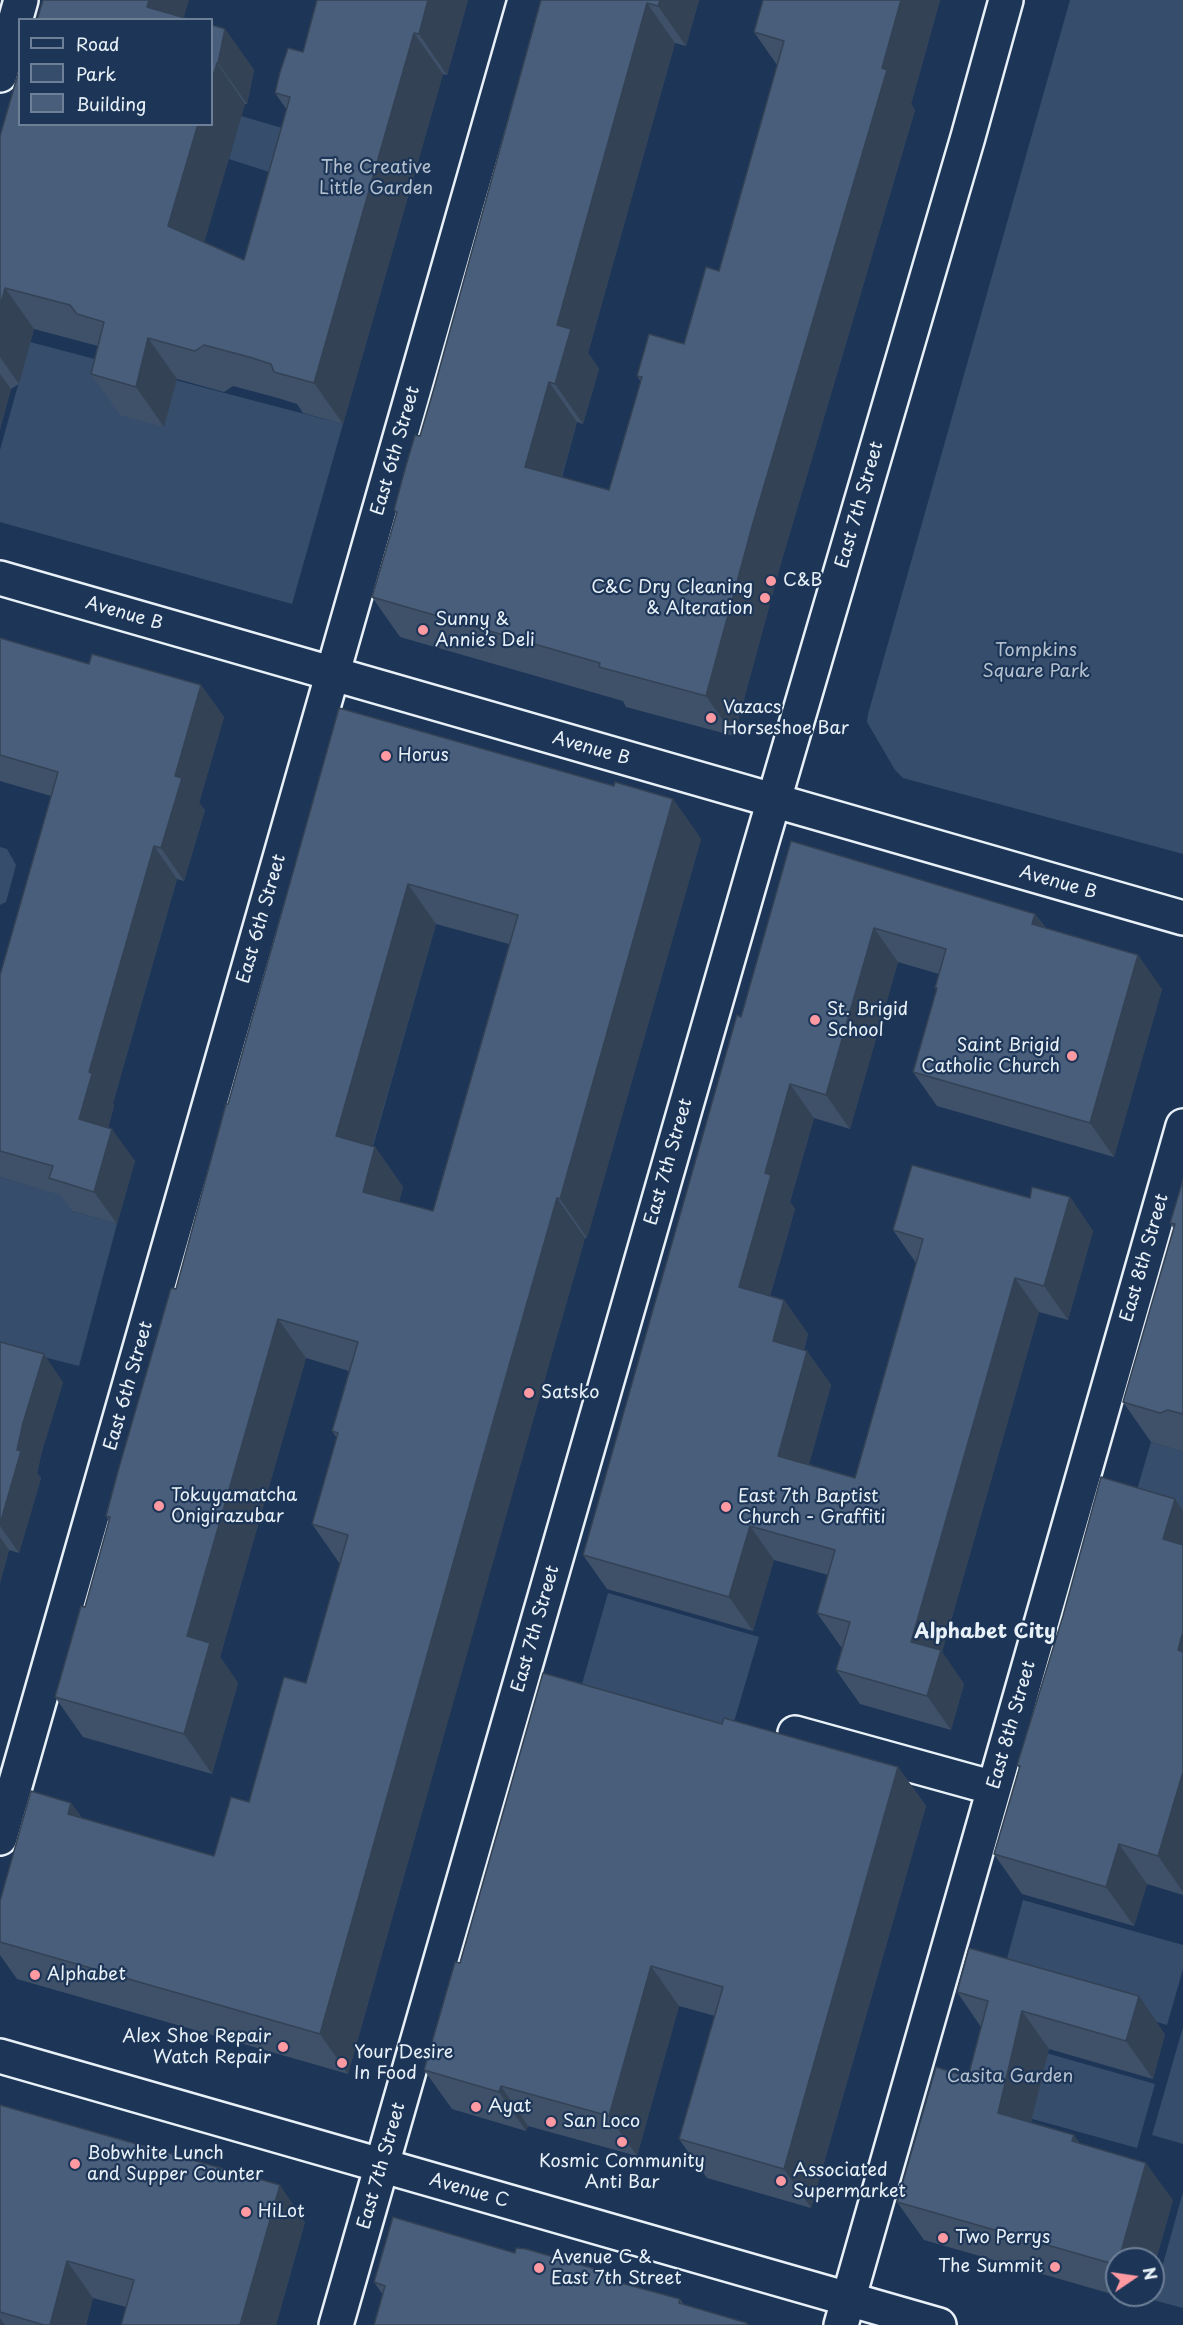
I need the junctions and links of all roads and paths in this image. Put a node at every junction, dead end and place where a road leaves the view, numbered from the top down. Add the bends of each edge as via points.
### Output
1 (21, 0) edge
2 (525, 0) edge
3 (1006, 0) edge
4 (0, 75) edge
5 (0, 578) edge
6 (332, 674) junction
7 (773, 802) junction
8 (1183, 918) edge
9 (1183, 1126) edge
10 (795, 1733) dead end
11 (994, 1788) junction
12 (0, 1838) edge
13 (0, 2056) edge
14 (382, 2165) junction
15 (845, 2312) edge
16 (336, 2325) edge
17 (939, 2325) edge

1 - 4 street
2 - 6 street, East 6th Street
3 - 7 street, East 7th Street
5 - 6 street, Avenue B
6 - 7 street, Avenue B
6 - 12 street, East 6th Street
7 - 8 street, Avenue B
7 - 14 street, East 7th Street
9 - 11 street, East 8th Street
10 - 11 street
11 - 15 street, East 8th Street
13 - 14 street, Avenue C
14 - 15 street, Avenue C
14 - 16 street, East 7th Street
15 - 17 street, Avenue C

